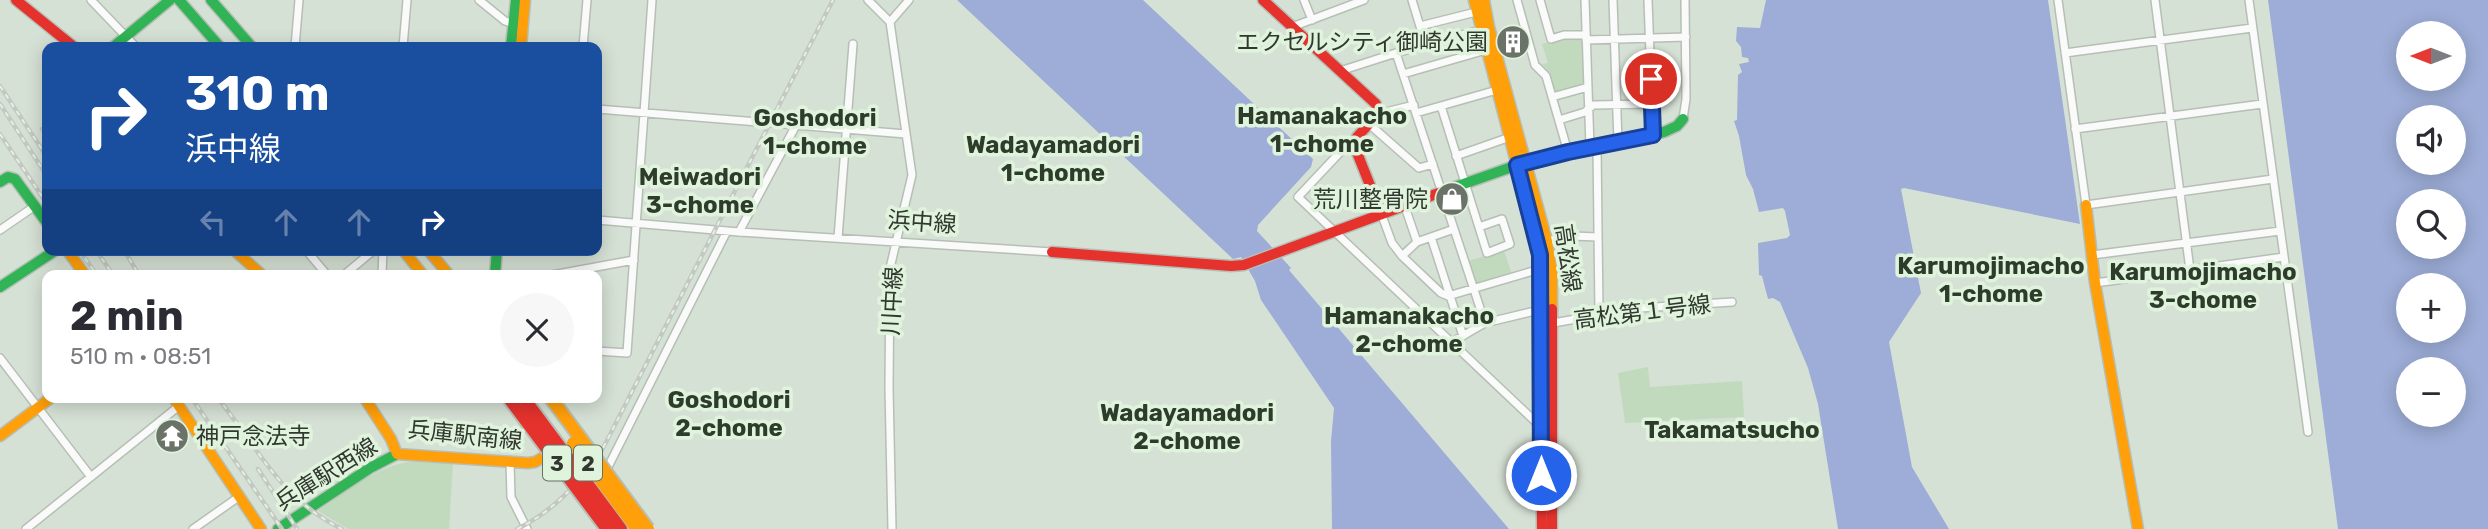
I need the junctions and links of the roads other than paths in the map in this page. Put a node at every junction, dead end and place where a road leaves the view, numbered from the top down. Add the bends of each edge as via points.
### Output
1 (16, 0) edge
2 (92, 0) edge
3 (170, 0) edge
4 (179, 0) edge
5 (189, 0) edge
6 (200, 0) edge
7 (211, 0) edge
8 (219, 0) edge
9 (299, 0) edge
10 (407, 0) edge
11 (479, 0) edge
12 (516, 0) edge
13 (525, 0) edge
14 (587, 0) edge
15 (652, 0) edge
16 (868, 0) edge
17 (909, 0) edge
18 (1263, 0) edge
19 (1364, 0) edge
20 (1412, 0) edge
21 (1517, 0) edge
22 (1541, 0) edge
23 (1585, 0) edge
24 (1613, 0) edge
25 (1648, 0) edge
26 (1685, 0) edge
27 (2058, 0) edge
28 (2155, 0) edge
29 (2249, 0) edge
30 (1308, 1) edge
31 (1482, 3) edge
32 (1312, 20) junction
33 (890, 22) junction
34 (514, 24) junction
35 (1420, 26) junction
36 (1292, 27) junction
37 (2252, 28) junction
38 (1480, 30) junction
39 (127, 36) junction
40 (1586, 37) junction
41 (1686, 37) junction
42 (1649, 39) junction
43 (1615, 40) junction
44 (2161, 41) junction
45 (68, 42) edge
46 (119, 42) edge
47 (132, 42) edge
48 (216, 42) edge
49 (232, 42) edge
50 (233, 42) edge
51 (248, 42) edge
52 (255, 42) edge
53 (295, 42) edge
54 (403, 42) edge
55 (517, 42) edge
56 (517, 42) edge
57 (583, 42) edge
58 (853, 44) dead end
59 (1426, 46) junction
60 (1486, 50) junction
61 (1396, 53) junction
62 (2065, 53) junction
63 (1340, 71) junction
64 (1403, 74) junction
65 (1588, 87) junction
66 (1497, 90) junction
67 (1552, 97) junction
68 (1651, 104) junction
69 (2262, 104) junction
70 (1617, 105) junction
71 (1441, 106) junction
72 (1589, 108) junction
73 (602, 109) edge
74 (1415, 109) junction
75 (644, 113) junction
76 (2171, 116) junction
77 (1373, 119) junction
78 (1683, 119) joint
79 (1559, 120) junction
80 (795, 127) junction
81 (2075, 128) junction
82 (846, 129) junction
83 (906, 134) junction
84 (1653, 135) junction
85 (1510, 137) junction
86 (1618, 142) junction
87 (1354, 145) junction
88 (1593, 147) junction
89 (1568, 152) junction
90 (1457, 156) junction
91 (1522, 163) junction
92 (1433, 164) junction
93 (2273, 178) junction
94 (1, 179) edge
95 (1465, 184) junction
96 (1442, 192) junction
97 (2180, 192) junction
98 (1404, 204) junction
99 (2086, 205) junction
100 (35, 206) junction
101 (1381, 213) junction
102 (42, 216) edge
103 (602, 221) edge
104 (636, 224) junction
105 (1479, 227) junction
106 (1454, 229) junction
107 (0, 230) edge
108 (727, 231) junction
109 (1332, 231) junction
110 (2280, 231) junction
111 (739, 232) junction
112 (838, 237) junction
113 (1431, 237) junction
114 (1598, 237) junction
115 (898, 241) junction
116 (1547, 241) junction
117 (1417, 242) junction
118 (2186, 243) junction
119 (1052, 252) joint
120 (48, 256) edge
121 (241, 256) edge
122 (311, 256) edge
123 (367, 256) edge
124 (431, 256) edge
125 (1402, 256) junction
126 (2092, 256) junction
127 (2284, 257) junction
128 (634, 260) junction
129 (1540, 269) junction
130 (256, 270) edge
131 (323, 270) edge
132 (350, 270) edge
133 (443, 270) edge
134 (579, 270) edge
135 (2190, 270) junction
136 (2095, 283) junction
137 (0, 287) edge
138 (1474, 289) junction
139 (1450, 296) junction
140 (1732, 302) dead end
141 (1547, 309) junction
142 (1599, 314) junction
143 (1485, 323) junction
144 (1553, 323) junction
145 (1463, 336) junction
146 (1452, 342) junction
147 (602, 351) edge
148 (0, 358) edge
149 (44, 403) edge
150 (175, 403) edge
151 (177, 403) edge
152 (370, 403) edge
153 (507, 403) edge
154 (512, 403) edge
155 (527, 403) edge
156 (544, 403) edge
157 (556, 403) edge
158 (557, 403) edge
159 (38, 408) junction
160 (1547, 431) junction
161 (2308, 432) dead end
162 (0, 436) edge
163 (397, 454) junction
164 (547, 455) junction
165 (510, 462) junction
166 (609, 465) dead end
167 (91, 477) junction
168 (240, 496) junction
169 (26, 529) edge
170 (193, 529) edge
171 (261, 529) edge
172 (278, 529) edge
173 (527, 529) edge
174 (607, 529) edge
175 (621, 529) edge
176 (637, 529) edge
177 (649, 529) edge
178 (892, 529) edge
179 (1542, 529) edge
180 (1552, 529) edge
181 (2138, 529) edge

1 - 45 main road
2 - 39 street
3 - 39 main road
4 - 48 main road
5 - 49 main road
6 - 50 main road
7 - 51 main road
8 - 52 main road
9 - 53 street
10 - 54 street
11 - 34 street
12 - 34 main road
13 - 56 main road
14 - 57 street
15 - 75 street
16 - 33 street
17 - 33 street
18 - 36 main road
19 - 32 street
20 - 35 street
21 - 67 street via 1535,65 1546,76
22 - 40 street via 1551,39
23 - 40 street
24 - 43 street
25 - 42 street
26 - 41 street
27 - 62 street
28 - 44 street
29 - 37 street
30 - 32 street
31 - 35 street
31 - 38 main road, 高松線
31 - 91 main road, 高松線
32 - 36 street
33 - 83 street, 川中線
34 - 55 main road
35 - 59 street
36 - 63 main road
37 - 44 street
37 - 69 street
38 - 59 street
38 - 60 main road, 高松線
39 - 46 main road
39 - 47 street
40 - 43 street
40 - 65 street
41 - 42 street
41 - 78 street
42 - 43 street
42 - 68 street
43 - 70 street
44 - 62 street
44 - 76 street
58 - 82 street
59 - 61 street
60 - 64 street
60 - 66 main road, 高松線
61 - 63 street
61 - 64 street
62 - 81 street
63 - 77 main road via 1376,104
64 - 74 street
65 - 67 street
65 - 72 street
66 - 71 street
66 - 85 main road, 高松線
67 - 79 street
68 - 70 street
68 - 84 street
69 - 76 street
69 - 93 street
70 - 72 street
70 - 86 street
71 - 74 street
71 - 90 street
72 - 79 street
72 - 88 street
73 - 75 street
74 - 77 street
74 - 92 street
75 - 80 street
75 - 104 street
76 - 81 street
76 - 97 street
77 - 87 main road
77 - 92 street via 1419,168
78 - 84 main road
79 - 89 street
80 - 82 street
80 - 111 street
81 - 99 street
82 - 83 street
82 - 112 street
83 - 115 street, 川中線 via 912,175
84 - 86 main road
85 - 90 street
85 - 91 main road, 高松線
86 - 88 main road
87 - 101 main road
87 - 109 street via 1345,147 1298,197
88 - 89 main road
88 - 114 street
89 - 91 main road
90 - 95 street
91 - 95 main road
91 - 116 main road, 高松線
91 - 129 main road, 高松線
92 - 96 street
93 - 97 street
93 - 110 street
94 - 100 main road via 15,178
95 - 96 main road
95 - 105 street
96 - 98 main road
96 - 106 street
97 - 99 street
97 - 118 street
98 - 101 main road
98 - 117 street
99 - 126 main road
100 - 102 main road
100 - 107 street
101 - 109 main road
101 - 125 street
103 - 104 street, 浜中線
104 - 108 street, 浜中線
104 - 128 street
105 - 105 street via 1487,253 1510,244 1502,219
106 - 113 street
106 - 138 street
108 - 111 street, 浜中線
108 - 166 street
109 - 119 main road, 浜中線 via 1284,252 1231,266
109 - 146 street
110 - 118 street
110 - 127 street
111 - 112 street, 浜中線
112 - 115 street, 浜中線
113 - 117 street
113 - 139 street
114 - 116 street
114 - 142 street
115 - 119 street, 浜中線
115 - 178 street, 川中線 via 890,268
116 - 141 main road, 高松線 via 1552,272
117 - 125 street
118 - 126 street
118 - 135 street
120 - 137 main road
121 - 130 main road
122 - 131 street
123 - 132 street
124 - 133 main road
125 - 139 street
126 - 136 main road
127 - 135 street
127 - 161 street
128 - 134 street
128 - 147 street via 627,353
129 - 138 street
129 - 141 main road, 高松線
135 - 136 street
136 - 181 main road
138 - 139 street
138 - 143 street
139 - 145 street
140 - 142 street, 高松第１号線
141 - 143 street
141 - 144 main road, 高松線
141 - 160 main road, 高松線
142 - 144 street, 高松第１号線
143 - 145 street
144 - 160 main road, 高松線
145 - 146 street
146 - 160 street
148 - 159 street
149 - 159 main road
150 - 167 street
151 - 168 main road
152 - 163 main road, 兵庫駅南線
153 - 164 street
154 - 174 main road, 3, bridge
155 - 175 main road, 2, bridge
156 - 176 main road, 2, bridge
157 - 177 main road, 3, bridge
158 - 164 street via 589,443 563,477
159 - 162 main road
159 - 167 street
160 - 179 main road, 高松線
160 - 180 main road, 高松線
163 - 165 main road, 兵庫駅南線
163 - 172 main road, 兵庫駅西線
164 - 165 main road, 兵庫駅南線 via 535,462
165 - 173 street via 511,497
167 - 169 street
168 - 170 street
168 - 171 main road

